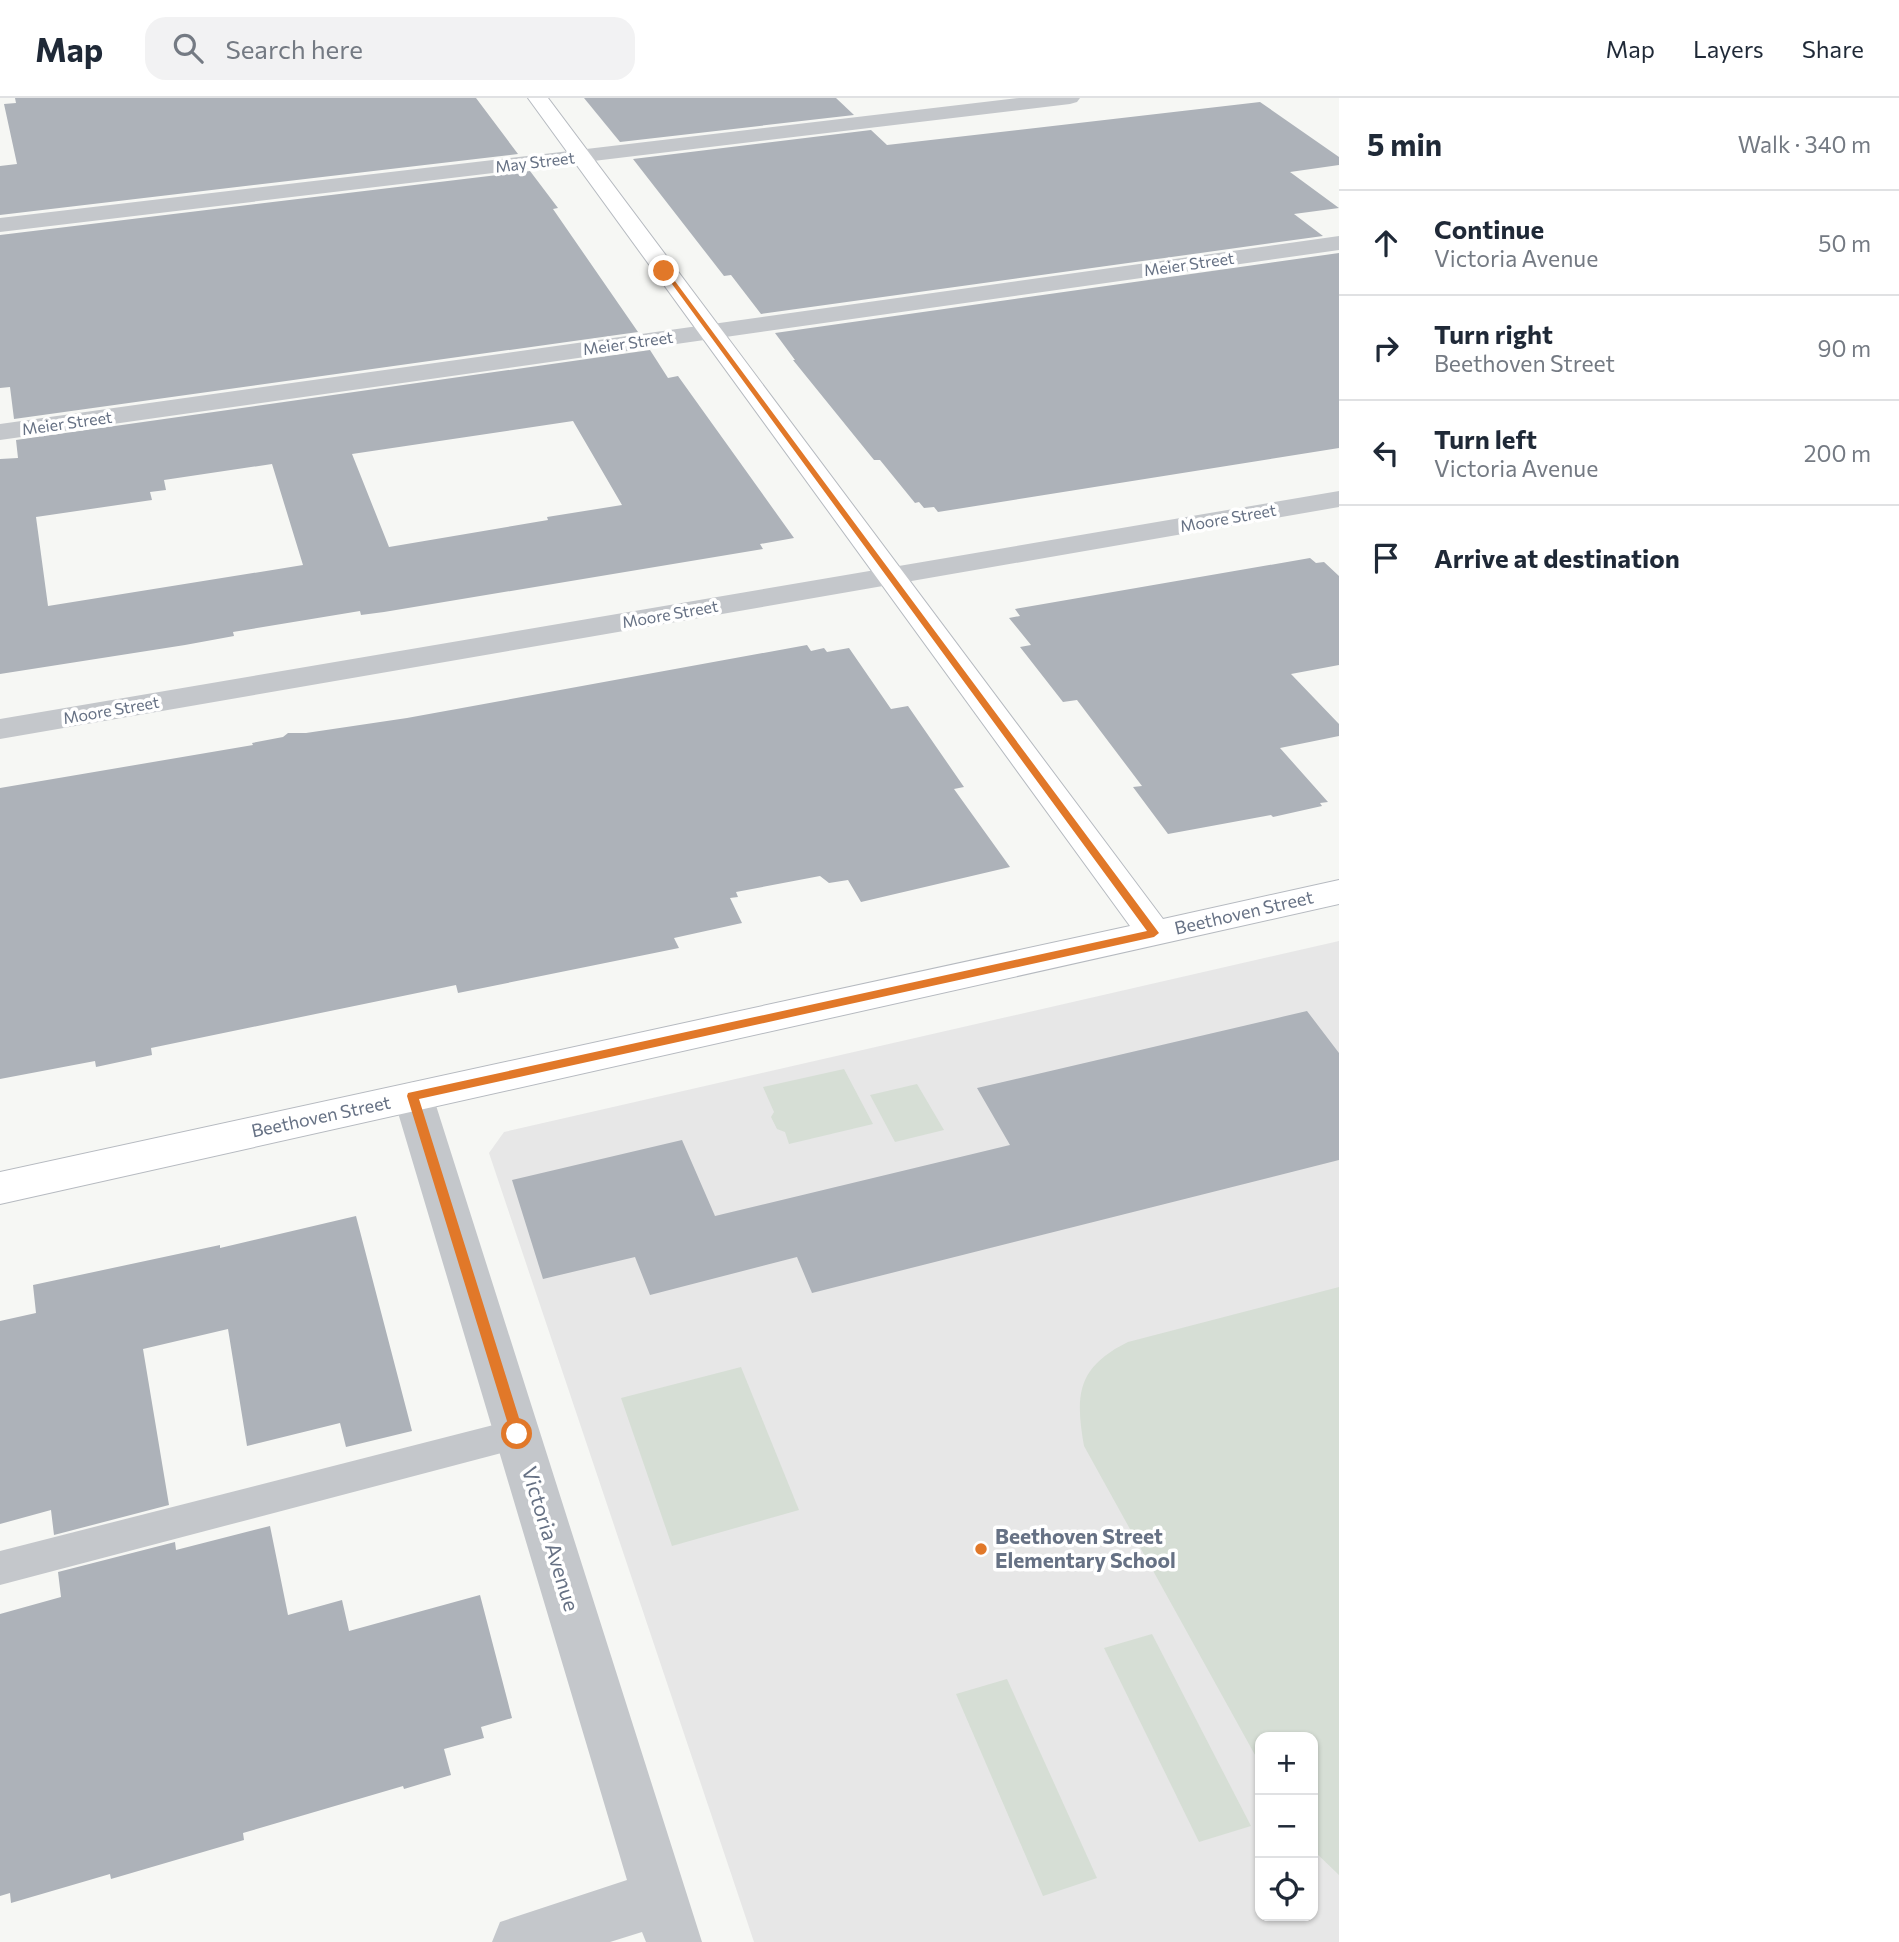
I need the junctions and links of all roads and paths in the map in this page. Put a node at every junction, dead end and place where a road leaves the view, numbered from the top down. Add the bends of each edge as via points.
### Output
1 (538, 98) edge
2 (1070, 98) edge
3 (580, 157) junction
4 (0, 225) edge
5 (1339, 243) edge
6 (709, 332) junction
7 (0, 432) edge
8 (1339, 499) edge
9 (889, 577) junction
10 (0, 729) edge
11 (1339, 892) edge
12 (1154, 933) junction
13 (413, 1096) junction
14 (0, 1188) edge
15 (517, 1434) junction
16 (0, 1568) edge
17 (668, 1920) edge
18 (520, 1942) edge

1 - 3 street
2 - 3 street, May Street
3 - 4 street, May Street
3 - 6 street
5 - 6 street, Meier Street
6 - 7 street, Meier Street
6 - 9 street
8 - 9 street, Moore Street
9 - 10 street, Moore Street
9 - 12 street
11 - 12 street, Beethoven Street
12 - 13 street, Beethoven Street
13 - 14 street, Beethoven Street
13 - 15 street, Victoria Avenue
15 - 16 lane
15 - 17 street, Victoria Avenue
17 - 18 street

